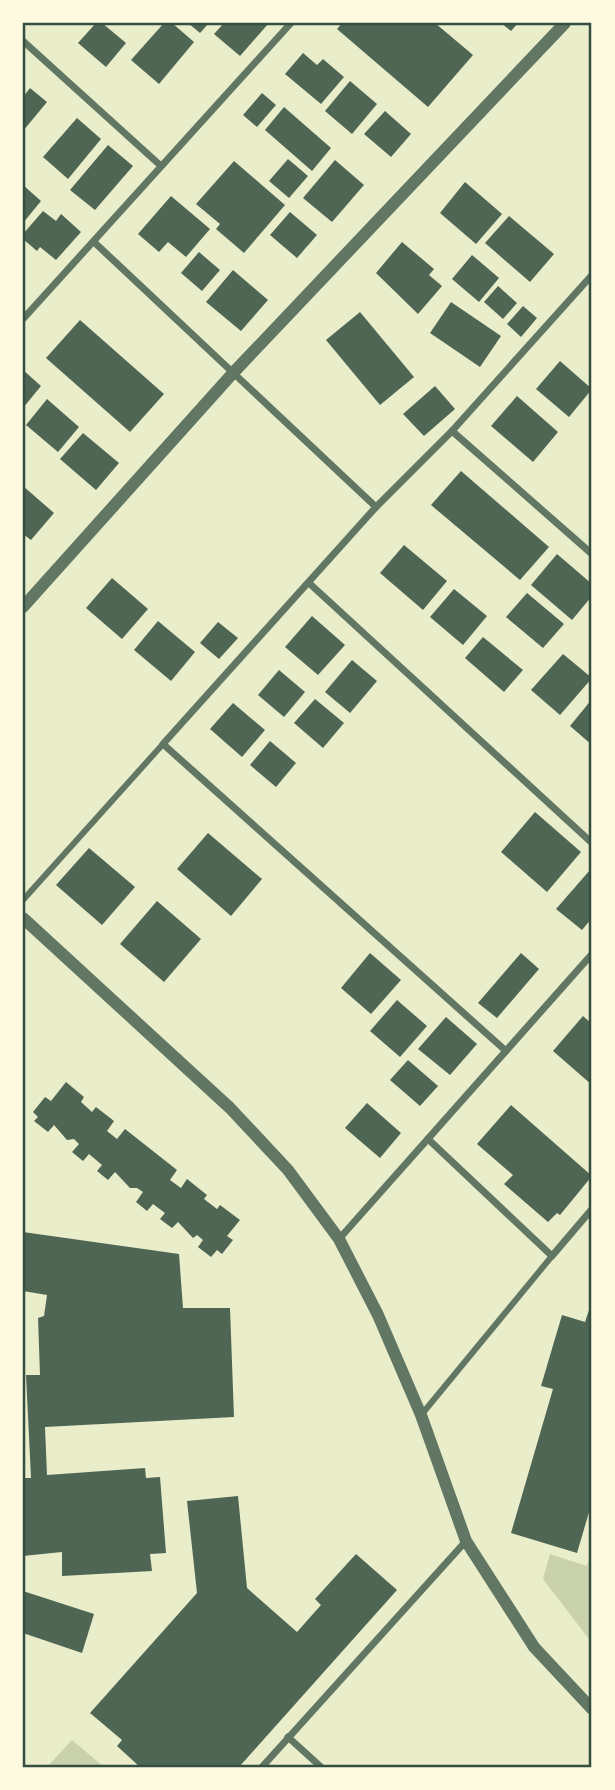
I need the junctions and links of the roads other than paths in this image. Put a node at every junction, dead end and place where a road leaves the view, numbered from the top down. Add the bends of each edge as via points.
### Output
1 (291, 23) edge
2 (565, 23) edge
3 (23, 41) edge
4 (161, 166) junction
5 (94, 242) junction
6 (592, 275) edge
7 (23, 319) edge
8 (233, 373) junction
9 (452, 430) junction
10 (376, 507) junction
11 (592, 554) edge
12 (309, 583) junction
13 (23, 607) edge
14 (163, 744) junction
15 (592, 843) edge
16 (23, 900) edge
17 (23, 918) edge
18 (592, 954) edge
19 (506, 1051) junction
20 (428, 1139) junction
21 (592, 1209) edge
22 (339, 1239) junction
23 (551, 1256) junction
24 (421, 1415) junction
25 (466, 1541) junction
26 (592, 1709) edge
27 (288, 1737) junction
28 (262, 1767) edge
29 (321, 1767) edge

1 - 4 street
2 - 8 street
3 - 4 street
4 - 5 street
5 - 7 street
5 - 8 street
6 - 9 street
8 - 10 street
8 - 13 street
9 - 10 street
9 - 11 street
10 - 12 street
12 - 14 street
12 - 15 street
14 - 16 street
14 - 19 street
17 - 22 street via 230,1108 288,1170
18 - 19 street
19 - 20 street
20 - 22 street
20 - 23 street
21 - 23 street
22 - 24 street
23 - 24 street
24 - 25 street
25 - 26 street via 534,1647
25 - 27 street
27 - 28 street
27 - 29 street

